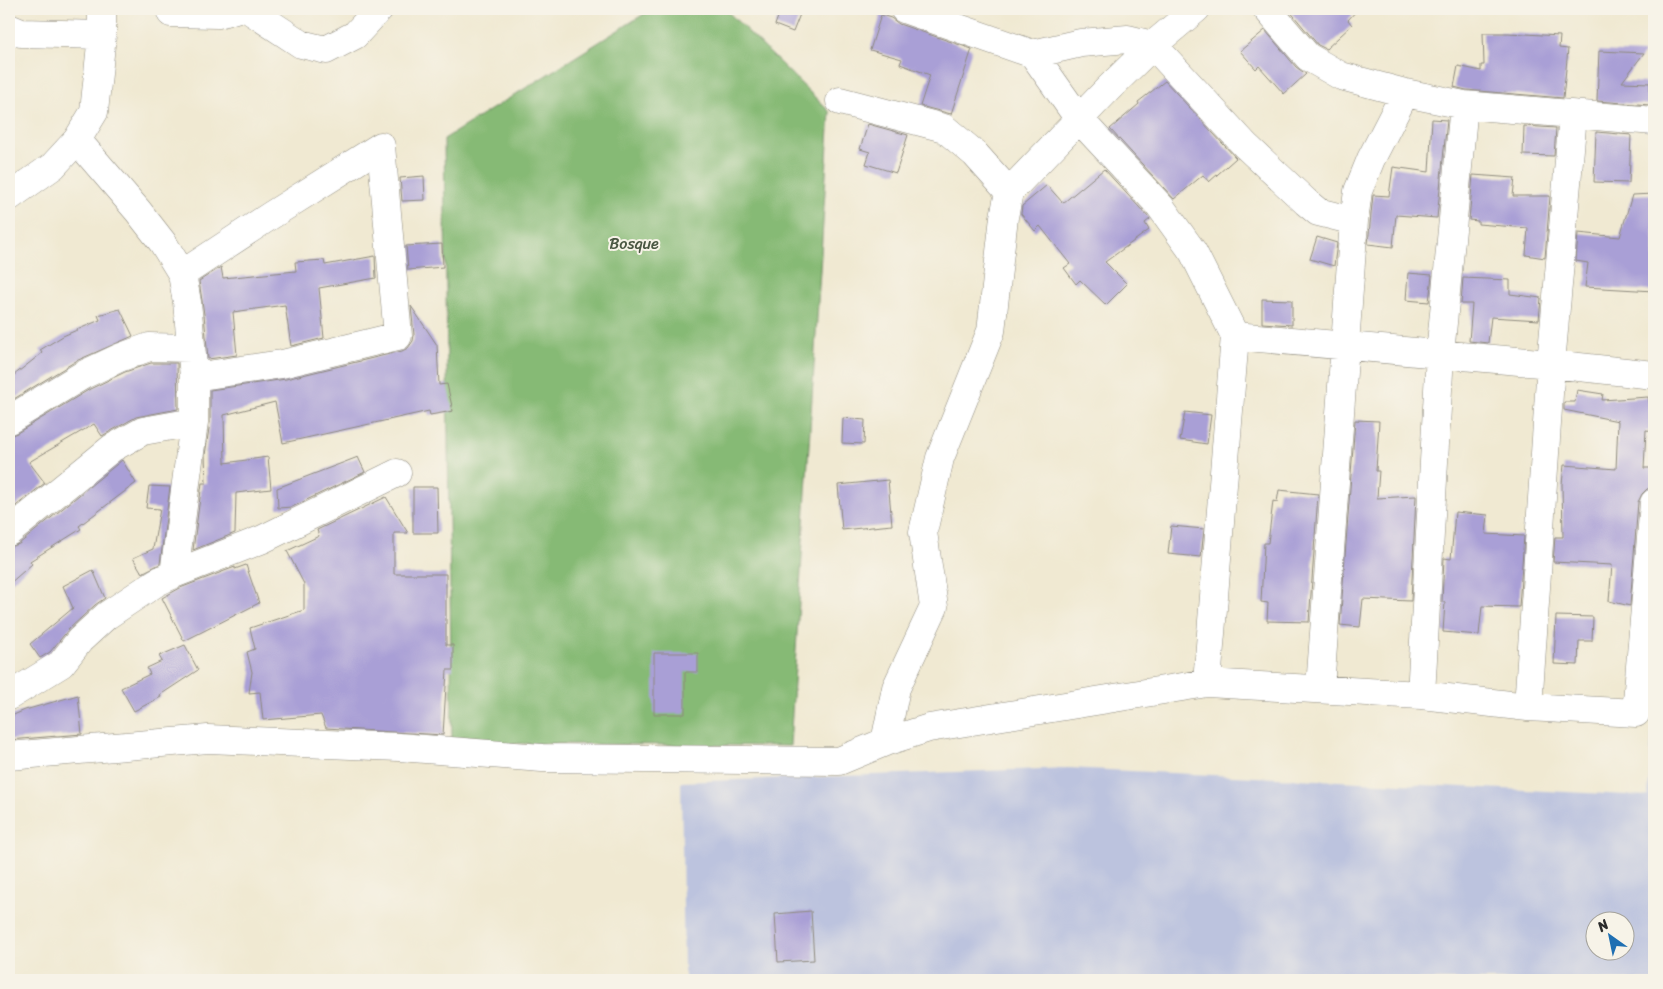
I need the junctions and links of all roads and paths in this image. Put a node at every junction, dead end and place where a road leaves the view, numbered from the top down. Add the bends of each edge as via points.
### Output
1 (235, 9) edge
2 (248, 9) edge
3 (379, 9) edge
4 (904, 9) edge
5 (1196, 9) edge
6 (1267, 9) edge
7 (171, 13) dead end
8 (102, 22) edge
9 (9, 28) edge
10 (1153, 45) junction
11 (1033, 54) junction
12 (1405, 93) junction
13 (840, 101) dead end
14 (1464, 105) junction
15 (1573, 115) junction
16 (1079, 119) junction
17 (1654, 121) edge
18 (77, 140) junction
19 (1009, 192) junction
20 (9, 197) edge
21 (1354, 222) junction
22 (182, 274) junction
23 (1235, 336) junction
24 (1345, 346) junction
25 (191, 348) junction
26 (1440, 354) junction
27 (1551, 364) junction
28 (1654, 375) edge
29 (194, 377) junction
30 (9, 420) edge
31 (194, 422) junction
32 (397, 472) dead end
33 (1654, 503) edge
34 (9, 532) edge
35 (174, 574) junction
36 (1207, 683) junction
37 (1320, 688) junction
38 (1421, 695) junction
39 (9, 696) edge
40 (1528, 707) junction
41 (885, 742) junction
42 (9, 756) edge

1 - 7 street via 218,14
2 - 3 street via 301,44 326,50 355,35
4 - 11 street
5 - 10 street
6 - 12 street via 1308,57 1342,76
8 - 9 street via 21,34
8 - 18 street via 94,112
10 - 11 street via 1128,39 1081,43
10 - 16 street
10 - 21 street via 1245,144 1306,202 1318,212
11 - 16 street
12 - 14 street
12 - 21 street via 1358,191
13 - 19 street via 944,128 975,154
14 - 15 street
14 - 26 street
15 - 17 street
15 - 27 street
16 - 19 street
16 - 23 street via 1160,206 1193,252
18 - 20 street via 53,166
18 - 22 street via 138,211
19 - 41 street via 991,332 940,458 924,532 934,607 896,688
21 - 24 street
22 - 25 street
22 - 29 street via 380,146 398,336 282,364
23 - 24 street
23 - 36 street
24 - 26 street
24 - 37 street
25 - 29 street
25 - 30 street via 149,347 119,358
26 - 27 street
26 - 38 street
27 - 28 street
27 - 40 street
29 - 31 street
31 - 34 street via 143,431 112,448
31 - 35 street
32 - 35 street via 263,539
33 - 40 street via 1636,713
35 - 39 street via 106,616 80,640 61,664
36 - 37 street
36 - 41 street via 929,728
37 - 38 street
38 - 40 street
41 - 42 street via 839,760 542,758 399,747 208,740

